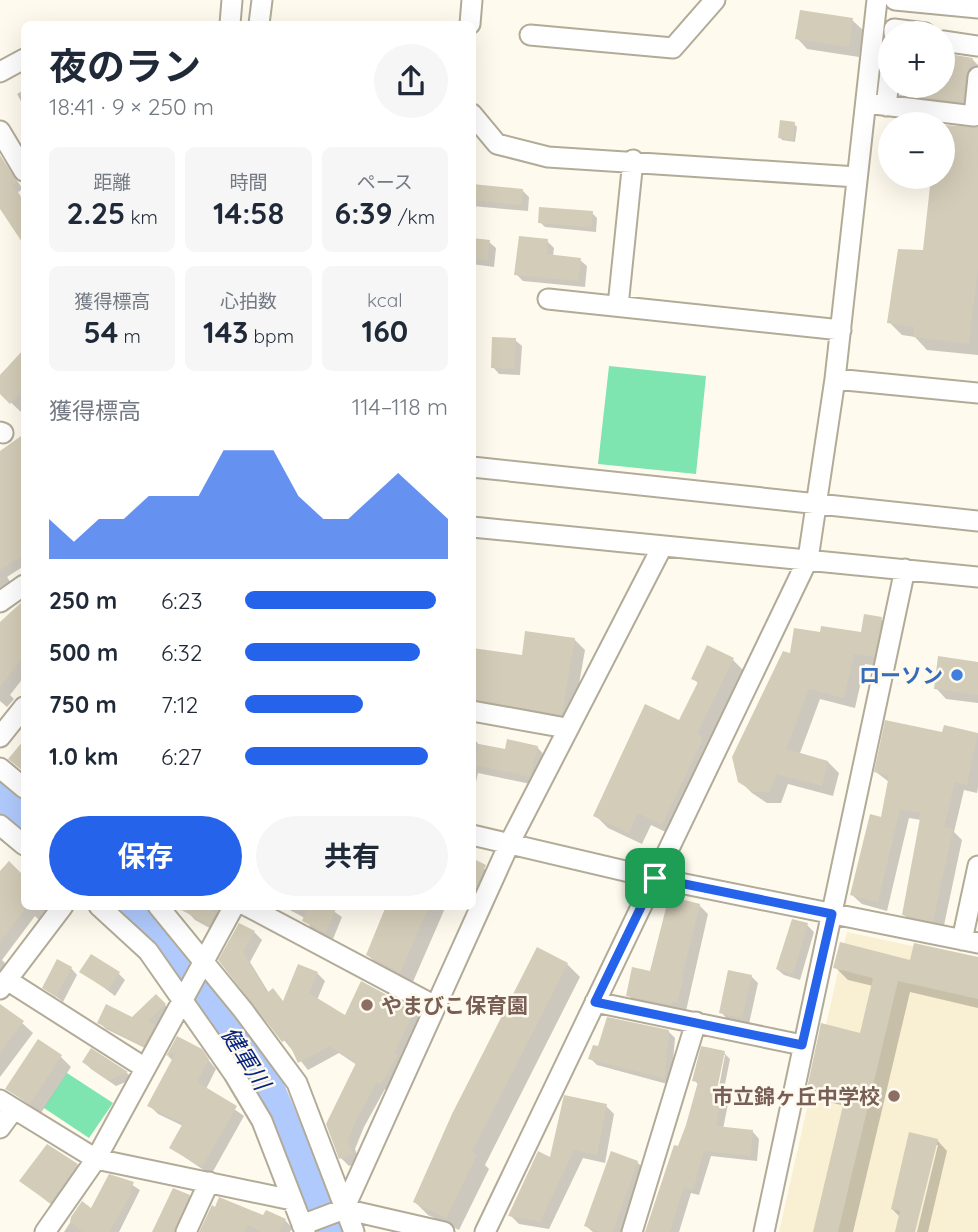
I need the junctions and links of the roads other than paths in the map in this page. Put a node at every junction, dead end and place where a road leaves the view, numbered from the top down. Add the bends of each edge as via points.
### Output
1 (232, 0) edge
2 (261, 0) edge
3 (472, 0) edge
4 (715, 0) edge
5 (877, 0) edge
6 (895, 0) edge
7 (978, 8) edge
8 (230, 21) edge
9 (259, 21) edge
10 (470, 21) edge
11 (894, 21) edge
12 (530, 36) dead end
13 (955, 43) edge
14 (978, 46) edge
15 (21, 61) edge
16 (0, 72) edge
17 (978, 78) edge
18 (887, 98) edge
19 (866, 103) junction
20 (886, 106) junction
21 (908, 112) edge
22 (976, 116) edge
23 (955, 117) edge
24 (476, 119) edge
25 (0, 131) edge
26 (633, 160) junction
27 (21, 166) edge
28 (858, 177) junction
29 (548, 299) dead end
30 (618, 306) junction
31 (841, 330) junction
32 (835, 379) junction
33 (978, 393) edge
34 (476, 467) edge
35 (819, 504) junction
36 (978, 521) edge
37 (476, 527) edge
38 (662, 547) junction
39 (808, 559) junction
40 (905, 569) junction
41 (978, 577) edge
42 (21, 587) edge
43 (0, 602) edge
44 (21, 711) edge
45 (476, 712) edge
46 (566, 728) junction
47 (0, 737) edge
48 (0, 768) edge
49 (21, 786) edge
50 (0, 825) edge
51 (476, 836) edge
52 (21, 842) edge
53 (510, 842) junction
54 (978, 866) edge
55 (655, 878) junction
56 (60, 910) edge
57 (103, 910) edge
58 (161, 910) edge
59 (232, 910) edge
60 (255, 910) edge
61 (832, 914) junction
62 (970, 941) edge
63 (204, 962) junction
64 (3, 984) edge
65 (182, 1000) junction
66 (595, 1002) junction
67 (435, 1006) junction
68 (696, 1023) junction
69 (802, 1045) junction
70 (145, 1068) junction
71 (7, 1104) edge
72 (0, 1128) edge
73 (96, 1159) junction
74 (209, 1182) junction
75 (292, 1200) junction
76 (344, 1209) junction
77 (304, 1229) edge
78 (45, 1232) edge
79 (186, 1232) edge
80 (354, 1232) edge
81 (444, 1232) edge
82 (485, 1232) edge
83 (632, 1232) edge
84 (764, 1232) edge

1 - 8 street
2 - 9 street
3 - 10 street
4 - 12 street via 673,48
5 - 19 street
6 - 7 street
6 - 11 street
13 - 14 street
15 - 16 street
17 - 22 street
18 - 20 street
19 - 20 street
19 - 28 street
20 - 21 street
22 - 23 street
24 - 26 street via 498,144 548,157
25 - 27 street
26 - 28 street
26 - 30 street
28 - 31 street
29 - 30 street
30 - 31 street
31 - 32 street
32 - 33 street
32 - 35 street
34 - 35 street
35 - 36 street
35 - 39 street
37 - 38 street
38 - 39 street
38 - 46 street
39 - 40 street
39 - 55 street
40 - 41 street
40 - 61 street
42 - 43 street
44 - 47 street
45 - 46 street
46 - 53 street
48 - 49 street
50 - 52 street
51 - 53 street
53 - 55 street
53 - 67 street
54 - 62 street
55 - 61 street
55 - 66 street
56 - 64 street
57 - 65 street via 148,951
58 - 63 street
59 - 63 street
60 - 67 street
61 - 62 street
61 - 69 street
63 - 65 street
63 - 76 street via 297,1083
64 - 70 street
65 - 70 street
65 - 75 street via 262,1121
66 - 68 street
66 - 82 street
67 - 76 street
68 - 69 street
68 - 83 street
69 - 84 street
70 - 73 street
71 - 72 street
71 - 73 street
73 - 74 street
73 - 78 street
74 - 75 street
74 - 79 street
75 - 77 street
76 - 77 street
76 - 80 street
76 - 81 street

